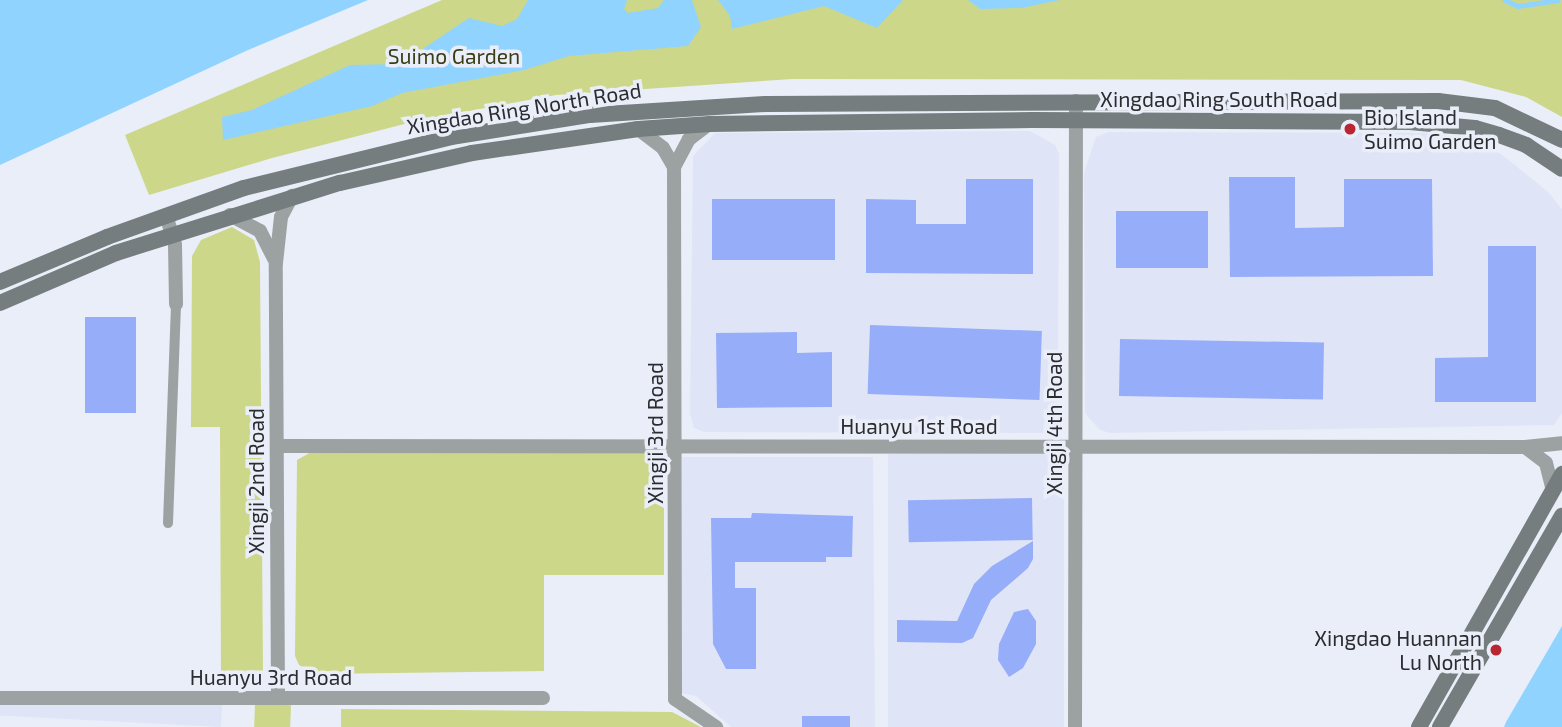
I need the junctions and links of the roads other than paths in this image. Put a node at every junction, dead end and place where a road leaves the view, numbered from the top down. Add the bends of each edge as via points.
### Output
1 (1076, 101) junction
2 (1075, 120) junction
3 (710, 124) junction
4 (638, 129) junction
5 (1562, 140) edge
6 (674, 167) junction
7 (1562, 169) edge
8 (292, 196) junction
9 (166, 215) junction
10 (230, 215) junction
11 (172, 234) junction
12 (276, 264) junction
13 (0, 282) edge
14 (0, 303) edge
15 (176, 304) joint
16 (1562, 443) edge
17 (276, 446) junction
18 (676, 447) junction
19 (1525, 447) junction
20 (1074, 448) junction
21 (1562, 474) edge
22 (1553, 491) junction
23 (1562, 516) edge
24 (168, 523) dead end
25 (0, 698) edge
26 (278, 698) junction
27 (543, 698) dead end
28 (716, 727) edge
29 (1074, 727) edge
30 (1419, 727) edge
31 (1440, 727) edge

1 - 2 street, Xingji 4th Road
1 - 5 main road, Xingdao Ring South Road via 1469,103 1516,115
1 - 9 main road, Xingdao Ring North Road via 766,104 590,115 452,137 335,163
2 - 3 main road, Xingdao Ring North Road
2 - 7 main road, Xingdao Ring South Road via 1447,124 1526,145
2 - 20 street, Xingji 4th Road
3 - 4 main road, Xingdao Ring North Road
3 - 6 street via 689,139
4 - 6 street via 663,148
4 - 8 main road, Xingdao Ring North Road via 472,153
6 - 18 street, Xingji 3rd Road
8 - 10 main road, Xingdao Ring North Road
8 - 12 street, Xingji 2nd Road via 283,208
9 - 11 street
9 - 13 main road, Xingdao Ring North Road
10 - 11 main road, Xingdao Ring North Road
10 - 12 street, Xingji 2nd Road via 260,231
11 - 14 main road, Xingdao Ring North Road
11 - 15 street
12 - 17 street, Xingji 2nd Road
15 - 24 street
16 - 19 street, Huanyu 1st Road
17 - 18 street, Huanyu 1st Road
17 - 26 street, Xingji 2nd Road
18 - 20 street, Huanyu 1st Road
18 - 28 street, Xingji 3rd Road via 676,699
19 - 20 street, Huanyu 1st Road
19 - 22 street via 1545,463
20 - 29 street, Xingji 4th Road
21 - 22 main road
22 - 30 main road
23 - 31 main road
25 - 26 street, Huanyu 3rd Road
26 - 27 street, Huanyu 3rd Road

